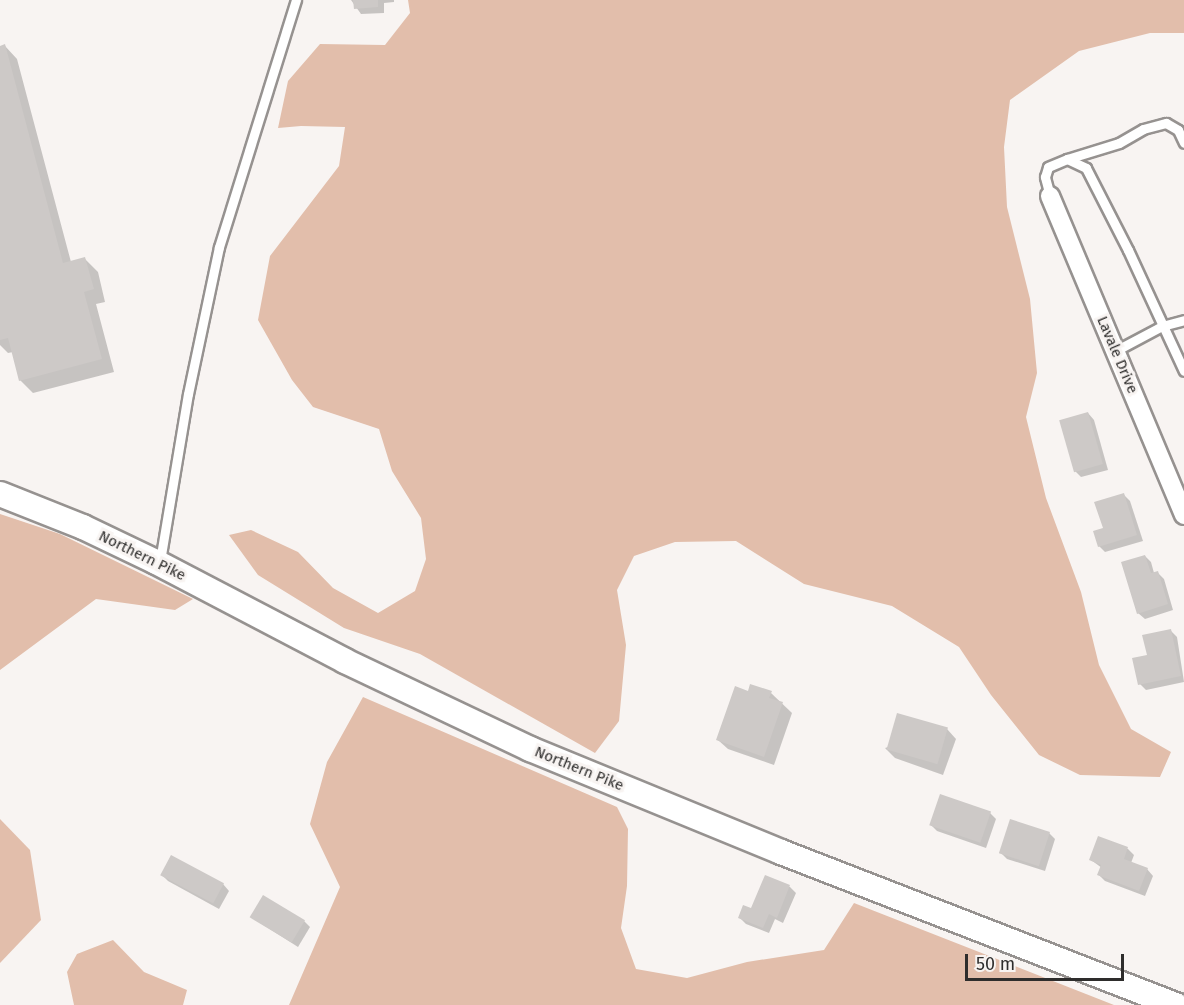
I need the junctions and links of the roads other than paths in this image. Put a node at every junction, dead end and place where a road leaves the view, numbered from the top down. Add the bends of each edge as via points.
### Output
1 (296, 0) edge
2 (1184, 143) edge
3 (1067, 159) junction
4 (1050, 196) joint
5 (1184, 320) edge
6 (1162, 326) junction
7 (1115, 351) junction
8 (1184, 370) edge
9 (0, 494) edge
10 (1184, 515) edge
11 (160, 564) junction
12 (1176, 1005) edge

1 - 11 lane via 219,247 188,394
2 - 3 lane via 1178,130 1166,123
3 - 4 lane via 1048,167 1045,177
3 - 6 lane via 1086,168
4 - 7 street, Lavale Drive
5 - 6 lane
6 - 7 lane
6 - 8 lane
7 - 10 street, Lavale Drive
9 - 11 main road, Northern Pike via 83,527
11 - 12 main road, Northern Pike via 345,661 530,749

